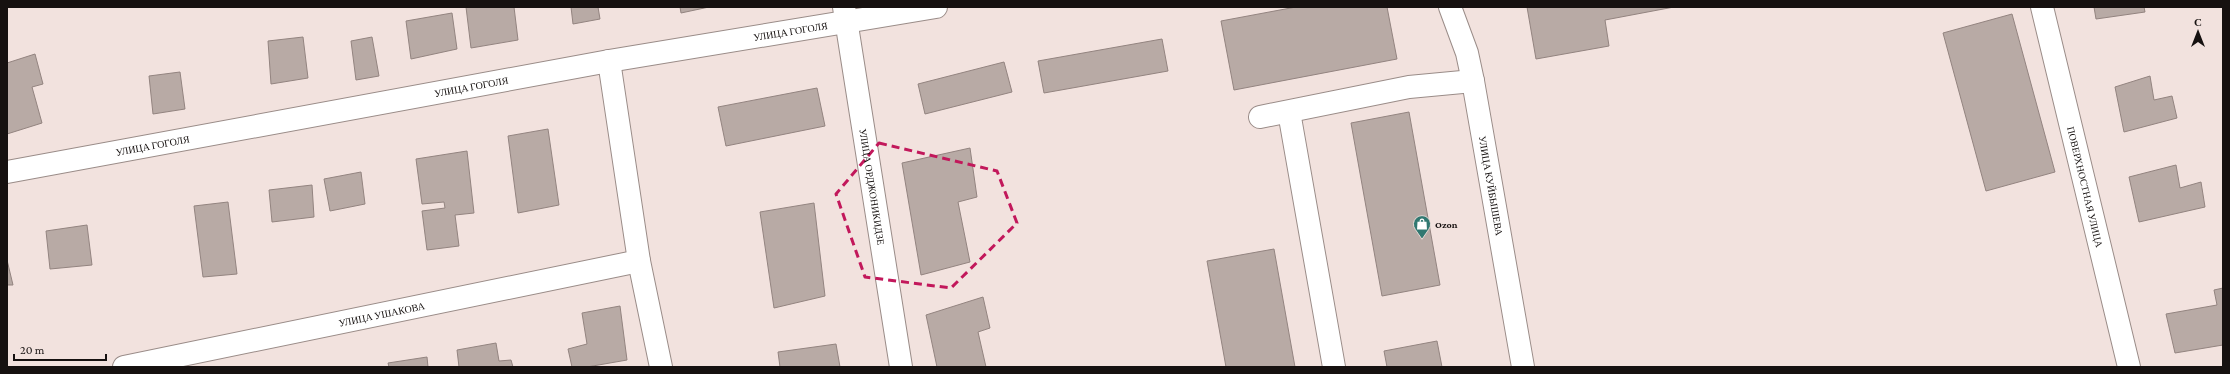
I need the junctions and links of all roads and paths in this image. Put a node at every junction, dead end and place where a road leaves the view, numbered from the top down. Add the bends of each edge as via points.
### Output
1 (936, 7) edge
2 (1450, 7) edge
3 (2042, 7) edge
4 (845, 14) edge
5 (609, 61) junction
6 (1473, 81) junction
7 (1289, 112) junction
8 (1260, 117) dead end
9 (7, 172) edge
10 (639, 261) junction
11 (124, 367) edge
12 (661, 367) edge
13 (901, 367) edge
14 (1334, 367) edge
15 (1523, 367) edge
16 (2129, 367) edge

1 - 4 street, УЛИЦА ГОГОЛЯ
2 - 6 street, УЛИЦА КУЙБЫШЕВА via 1467,53
3 - 16 street, ПОВЕРХНОСТНАЯ УЛИЦА
4 - 5 street, УЛИЦА ГОГОЛЯ
4 - 13 street, УЛИЦА ОРДЖОНИКИДЗЕ
5 - 9 street, УЛИЦА ГОГОЛЯ
5 - 10 street
6 - 7 street via 1409,87
6 - 15 street, УЛИЦА КУЙБЫШЕВА
7 - 8 street
7 - 14 street
10 - 11 street, УЛИЦА УШАКОВА
10 - 12 street

